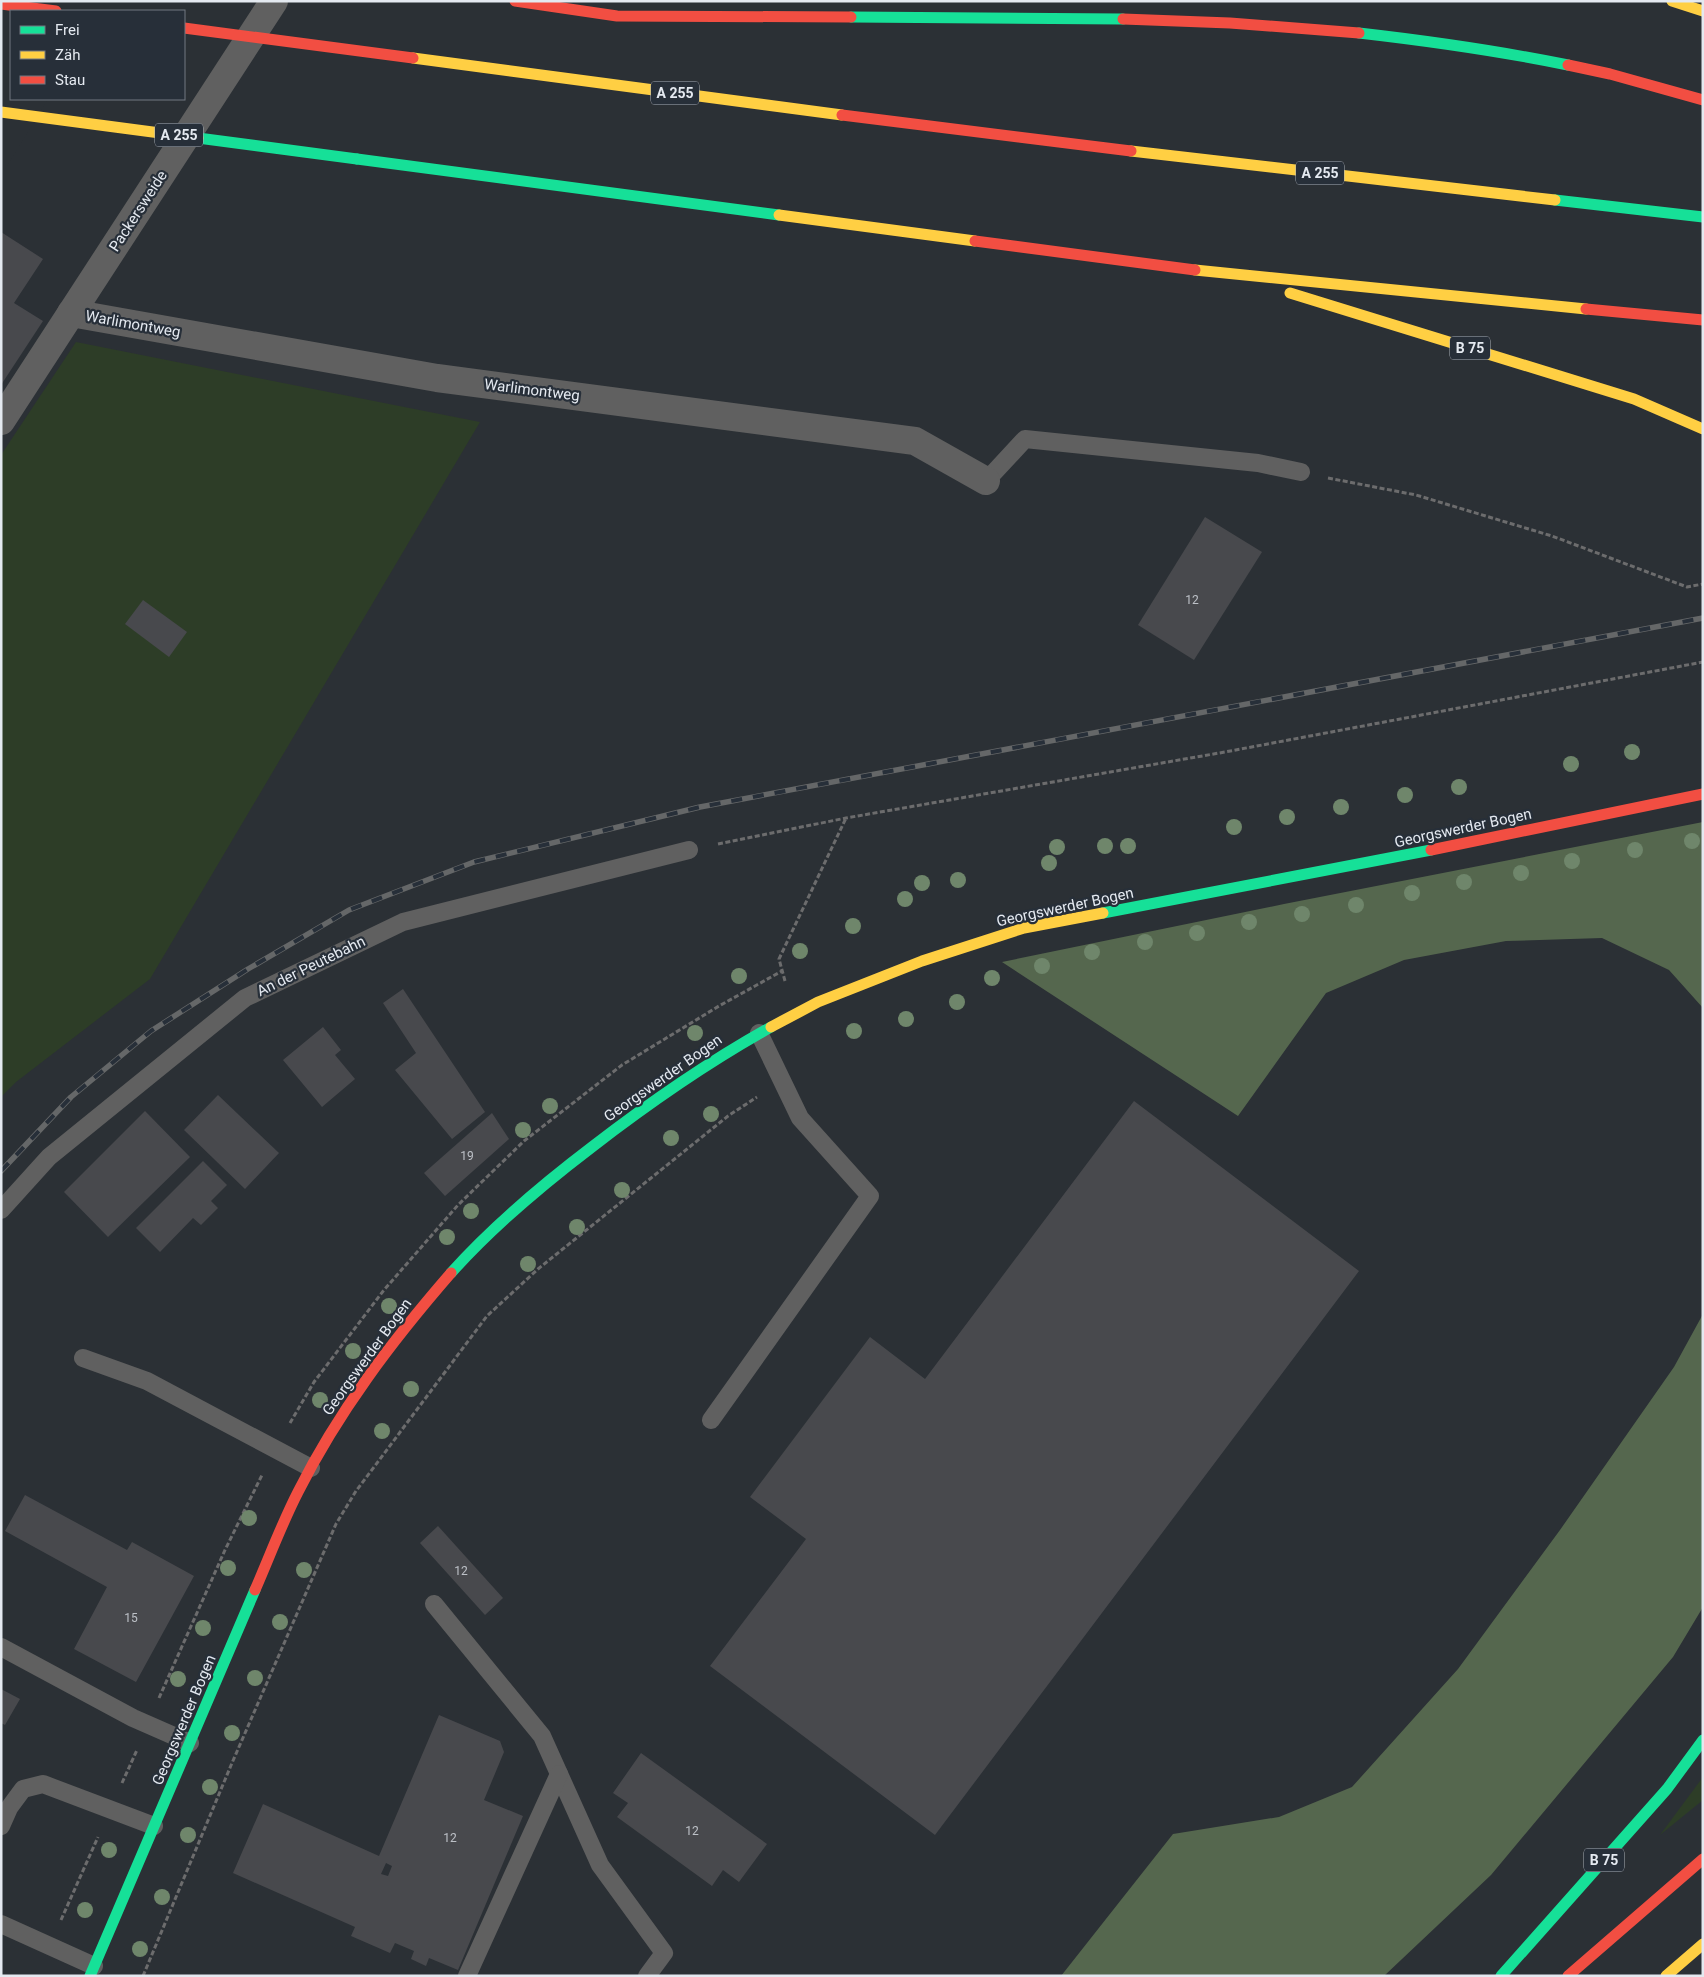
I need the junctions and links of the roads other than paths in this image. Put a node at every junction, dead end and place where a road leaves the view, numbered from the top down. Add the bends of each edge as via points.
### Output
1 (274, 1) edge
2 (516, 1) edge
3 (1672, 1) edge
4 (1, 4) edge
5 (48, 10) edge
6 (1703, 11) edge
7 (185, 28) edge
8 (1703, 100) edge
9 (1, 112) edge
10 (1703, 217) edge
11 (1234, 275) junction
12 (71, 314) junction
13 (1703, 320) edge
14 (1, 421) edge
15 (1703, 429) edge
16 (1301, 472) road end
17 (986, 480) joint
18 (1703, 794) edge
19 (688, 850) road end
20 (760, 1034) junction
21 (1, 1210) edge
22 (83, 1358) dead end
23 (711, 1420) dead end
24 (311, 1468) junction
25 (434, 1604) dead end
26 (1, 1647) edge
27 (1703, 1740) edge
28 (190, 1743) junction
29 (560, 1774) junction
30 (1, 1826) edge
31 (154, 1826) junction
32 (1703, 1859) edge
33 (1, 1924) edge
34 (1703, 1944) edge
35 (92, 1971) edge
36 (467, 1976) edge
37 (647, 1976) edge
38 (1501, 1976) edge
39 (1568, 1976) edge
40 (1666, 1976) edge

1 - 12 street, Packersweide
2 - 8 main road via 617,16 986,17 1284,25 1495,50 1614,76
3 - 6 main road
4 - 5 main road
7 - 10 main road, A 255, bridge via 936,128
9 - 11 main road, A 255, bridge
11 - 13 main road, A 255
11 - 15 main road, B 75 via 1634,398
12 - 14 street, Packersweide
12 - 17 street, Warlimontweg via 437,378 915,441
16 - 17 lane via 1258,463 1025,439
18 - 20 main road, Georgswerder Bogen via 1383,860 1024,928 922,960 818,1002
19 - 21 lane, An der Peutebahn via 403,922 245,998 48,1157
20 - 23 lane via 800,1118 870,1196
20 - 24 main road, Georgswerder Bogen via 642,1108 542,1185 468,1254 411,1318 365,1380
22 - 24 lane via 147,1381
24 - 28 main road, Georgswerder Bogen via 297,1493
25 - 29 lane via 542,1736
26 - 28 lane via 133,1718
27 - 38 main road, B 75 via 1667,1789
28 - 31 main road, Georgswerder Bogen
29 - 36 lane
29 - 37 lane via 600,1865 664,1953
30 - 31 lane via 23,1789 43,1784
31 - 35 main road, Georgswerder Bogen
32 - 39 main road
33 - 35 lane
34 - 40 main road

